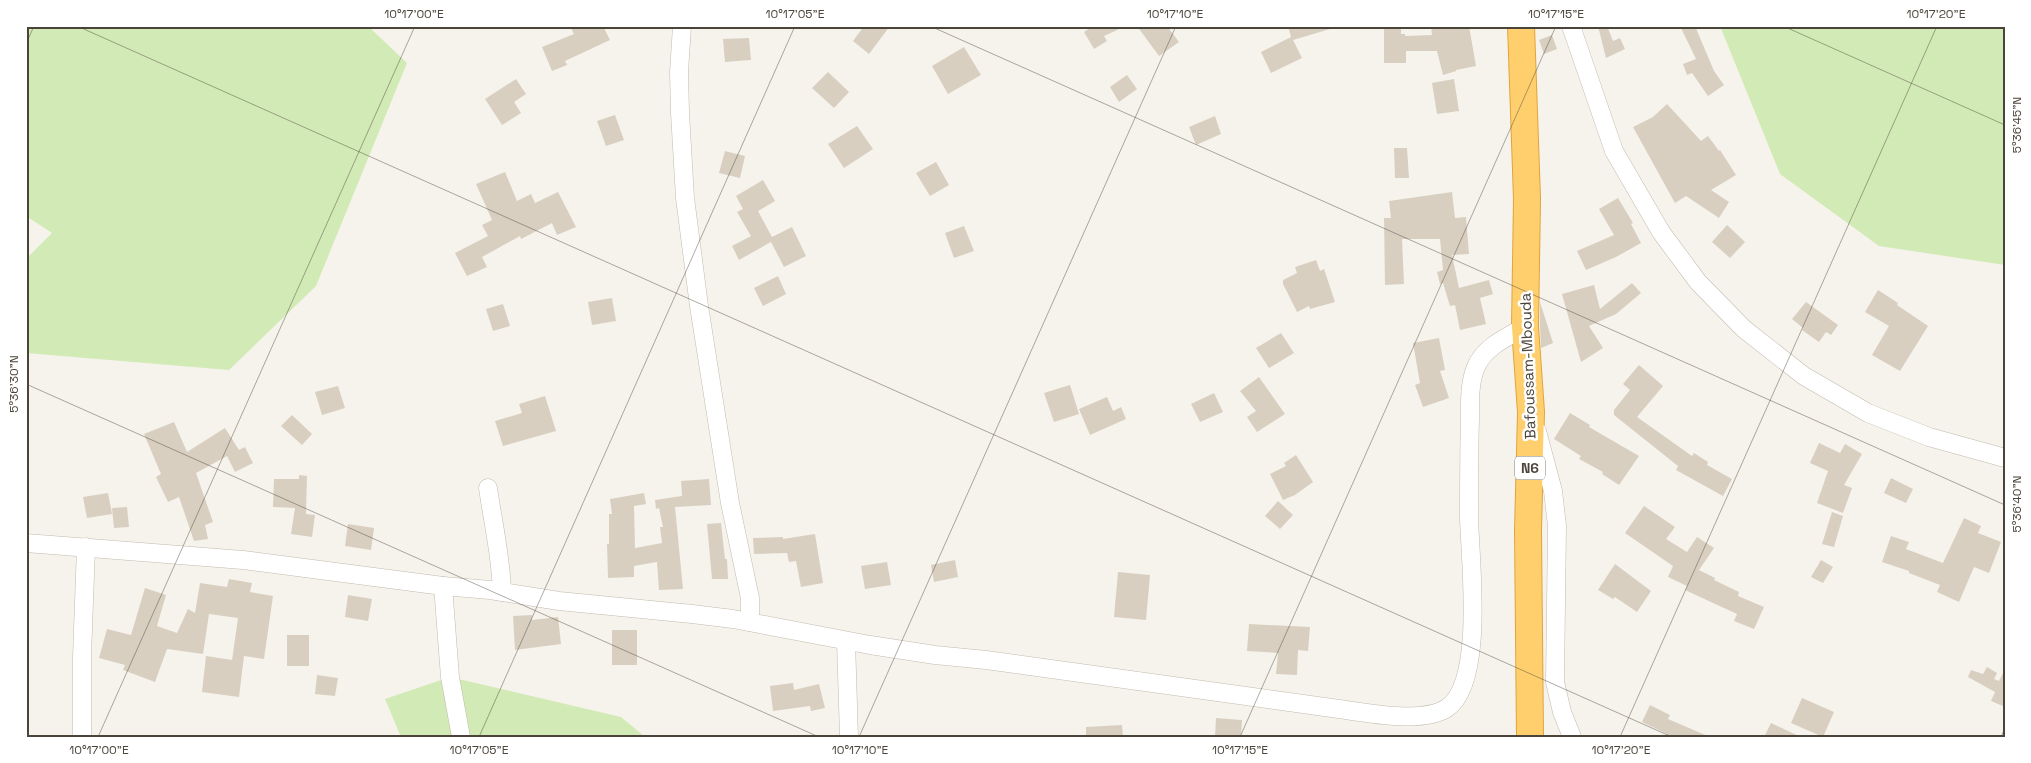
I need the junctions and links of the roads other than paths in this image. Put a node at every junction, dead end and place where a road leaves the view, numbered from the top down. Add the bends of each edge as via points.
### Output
1 (682, 26) edge
2 (1521, 26) edge
3 (1572, 26) edge
4 (1525, 327) junction
5 (1531, 412) junction
6 (2005, 458) edge
7 (488, 488) dead end
8 (26, 543) edge
9 (86, 547) junction
10 (443, 586) junction
11 (502, 592) junction
12 (750, 622) junction
13 (846, 641) junction
14 (82, 737) edge
15 (461, 737) edge
16 (849, 737) edge
17 (1530, 737) edge
18 (1572, 737) edge

1 - 12 street via 679,72 685,198 730,503 750,598
2 - 4 highway, Bafoussam-Mbouda / N6 via 1527,199
3 - 6 street via 1614,151 1661,232 1687,268 1744,328 1804,376 1868,413 1929,437
4 - 5 highway, Bafoussam-Mbouda / N6
4 - 13 street via 1483,355 1472,382 1469,430 1472,633 1464,687 1449,707 1439,712 1420,716 1339,709
5 - 17 highway, Bafoussam-Mbouda / N6 via 1528,530
5 - 18 street via 1553,490 1557,526 1555,682
7 - 11 street via 499,548
8 - 9 street
9 - 10 street via 243,560
9 - 14 street
10 - 11 street
10 - 15 street via 450,677
11 - 12 street
12 - 13 street
13 - 16 street

